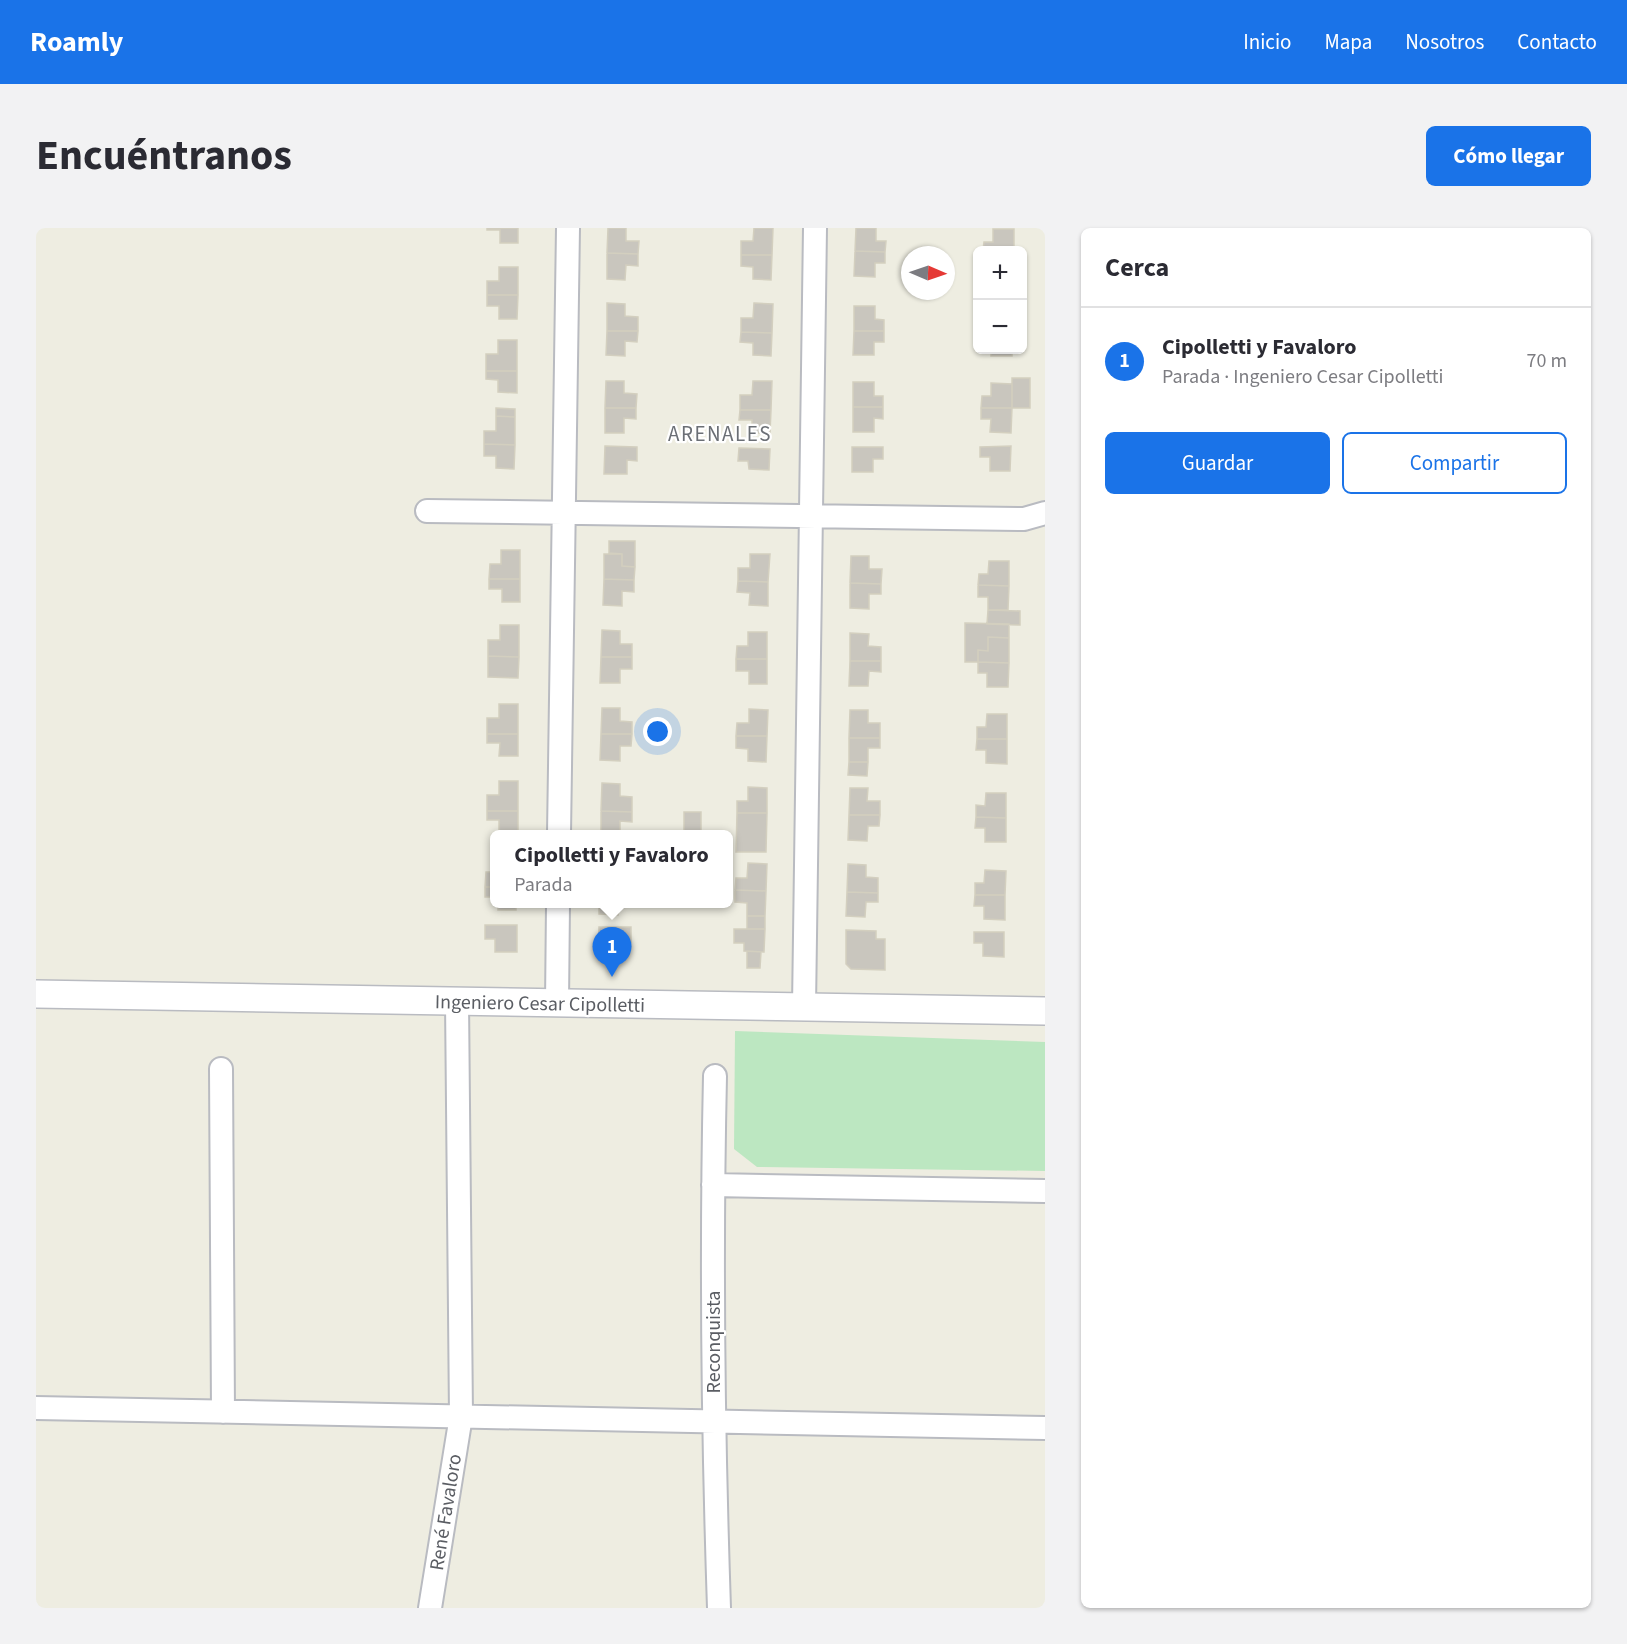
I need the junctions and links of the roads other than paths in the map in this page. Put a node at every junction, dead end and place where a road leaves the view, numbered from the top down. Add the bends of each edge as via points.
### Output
1 (568, 228) edge
2 (815, 228) edge
3 (427, 511) dead end
4 (564, 512) junction
5 (1045, 513) edge
6 (811, 515) junction
7 (559, 830) edge
8 (558, 908) edge
9 (36, 994) edge
10 (457, 1001) junction
11 (557, 1003) junction
12 (804, 1007) junction
13 (1045, 1011) edge
14 (221, 1069) dead end
15 (715, 1076) dead end
16 (713, 1185) junction
17 (1045, 1191) edge
18 (36, 1408) edge
19 (223, 1412) junction
20 (461, 1416) junction
21 (713, 1423) junction
22 (1045, 1428) edge
23 (430, 1608) edge
24 (719, 1608) edge

1 - 4 street
2 - 6 street
3 - 4 street
4 - 6 street
4 - 7 street
5 - 6 street via 1024,519
6 - 12 street
8 - 11 street
9 - 10 street, Ingeniero Cesar Cipolletti
10 - 11 street, Ingeniero Cesar Cipolletti
10 - 20 street, René Favaloro
11 - 12 street, Ingeniero Cesar Cipolletti
12 - 13 street, Ingeniero Cesar Cipolletti
14 - 19 street
15 - 16 street, Reconquista
16 - 17 street
16 - 21 street, Reconquista
18 - 19 street
19 - 20 street
20 - 21 street
20 - 23 street, René Favaloro
21 - 22 street
21 - 24 street, Reconquista

